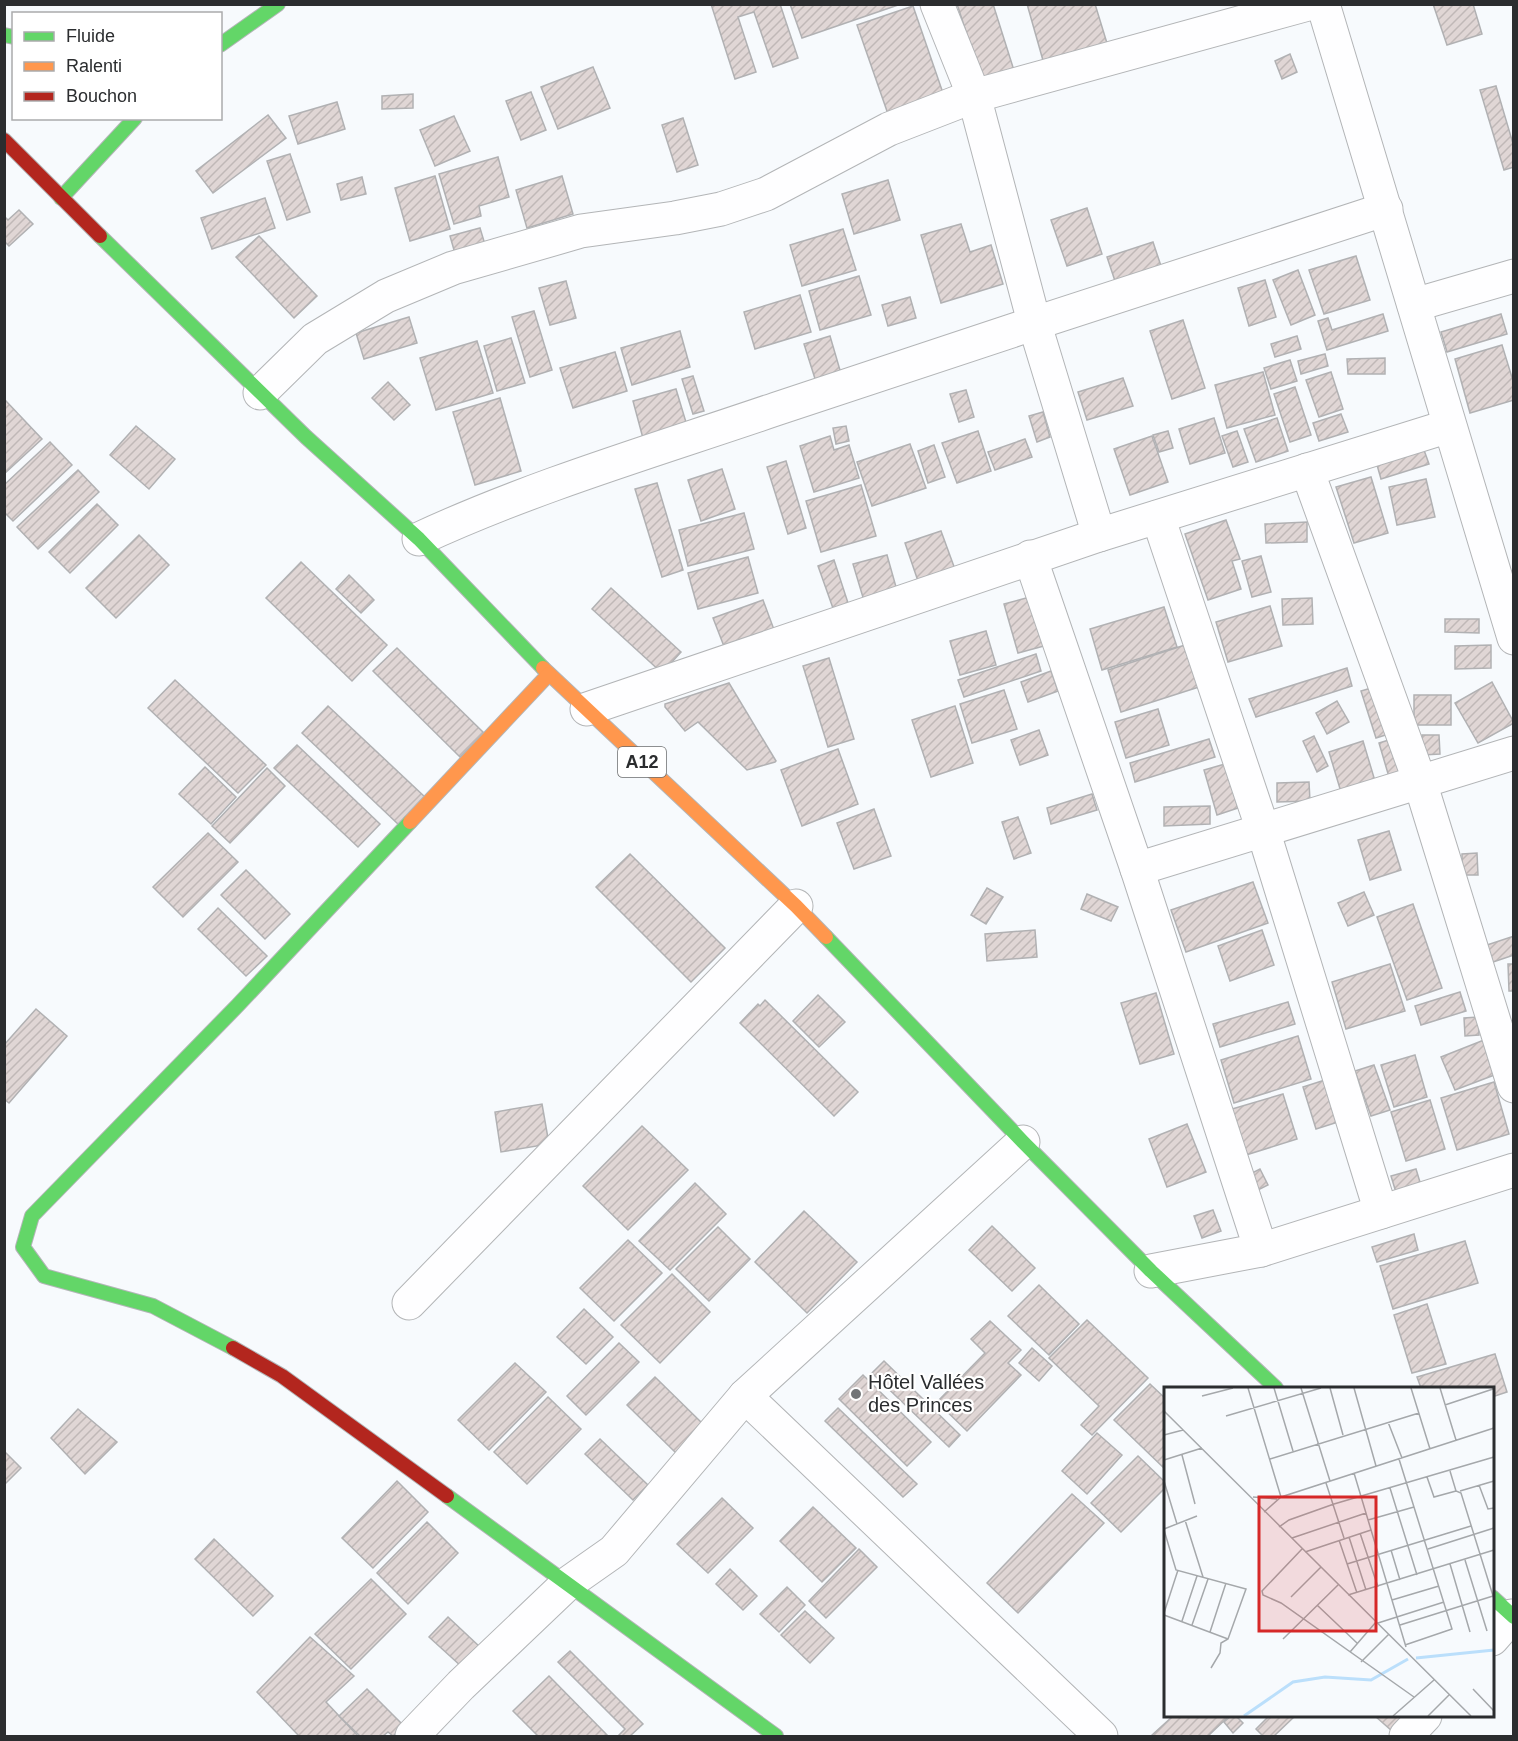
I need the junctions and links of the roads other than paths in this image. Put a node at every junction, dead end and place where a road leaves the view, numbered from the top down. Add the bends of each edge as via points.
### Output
1 (278, 4) edge
2 (937, 4) edge
3 (1308, 4) edge
4 (1323, 4) edge
5 (243, 29) junction
6 (222, 32) edge
7 (222, 44) edge
8 (974, 96) junction
9 (133, 120) edge
10 (4, 140) edge
11 (61, 198) junction
12 (1386, 210) junction
13 (1514, 276) edge
14 (1414, 305) junction
15 (1034, 322) junction
16 (260, 393) junction
17 (1449, 426) junction
18 (1307, 470) junction
19 (1158, 517) junction
20 (1099, 535) junction
21 (419, 538) junction
22 (1030, 557) junction
23 (1514, 638) edge
24 (549, 674) junction
25 (587, 709) junction
26 (1514, 753) edge
27 (1420, 782) junction
28 (1263, 830) junction
29 (1137, 869) junction
30 (795, 906) junction
31 (1514, 1086) edge
32 (1023, 1142) junction
33 (1514, 1170) edge
34 (1381, 1212) junction
35 (1261, 1250) junction
36 (1151, 1271) junction
37 (409, 1304) dead end
38 (1274, 1387) edge
39 (745, 1396) junction
40 (567, 1584) junction
41 (1424, 1717) edge
42 (412, 1737) edge
43 (776, 1737) edge
44 (1101, 1737) edge
45 (1406, 1737) edge

1 - 5 street
2 - 8 street
3 - 8 street
4 - 12 street
5 - 6 street
5 - 7 street
8 - 15 street
8 - 16 street via 889,129 766,194 675,218 581,231 453,268 386,296 315,339
9 - 11 street
10 - 11 street, A12
11 - 16 street, A12
12 - 14 street
12 - 15 street
13 - 14 street
14 - 17 street
15 - 20 street
15 - 21 street via 476,512
16 - 21 street, A12
17 - 18 street
17 - 23 street
18 - 19 street
18 - 27 street
19 - 20 street
19 - 28 street
20 - 22 street
21 - 24 street, A12
22 - 25 street
22 - 29 street
24 - 25 street, A12
24 - 40 street via 238,1005 32,1216 23,1247 45,1276 153,1306 282,1376
25 - 30 street, A12
26 - 27 street
27 - 28 street
27 - 31 street
28 - 29 street
28 - 34 street
29 - 35 street
30 - 32 street, A12
30 - 37 street
32 - 36 street, A12
32 - 39 street
33 - 34 street
34 - 35 street
35 - 36 street
36 - 38 street, A12
39 - 40 street via 614,1551
39 - 44 street
40 - 42 street
40 - 43 street
41 - 45 street

